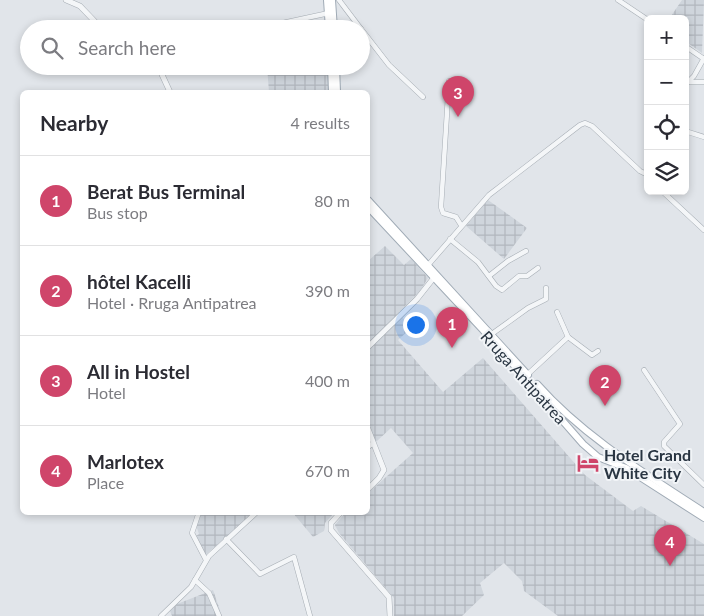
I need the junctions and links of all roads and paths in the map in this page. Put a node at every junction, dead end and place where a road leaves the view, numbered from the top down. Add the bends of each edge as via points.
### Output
1 (66, 0) edge
2 (327, 0) edge
3 (332, 0) edge
4 (339, 0) edge
5 (618, 0) edge
6 (330, 13) junction
7 (644, 17) edge
8 (94, 20) edge
9 (297, 20) edge
10 (330, 20) edge
11 (332, 20) edge
12 (354, 20) edge
13 (370, 41) edge
14 (689, 49) edge
15 (704, 58) edge
16 (162, 75) edge
17 (331, 75) edge
18 (336, 75) edge
19 (689, 80) edge
20 (449, 81) dead end
21 (704, 82) edge
22 (689, 83) edge
23 (169, 90) edge
24 (332, 90) edge
25 (337, 90) edge
26 (423, 97) dead end
27 (689, 132) edge
28 (704, 137) edge
29 (644, 173) edge
30 (666, 195) edge
31 (370, 202) edge
32 (370, 208) edge
33 (461, 225) junction
34 (390, 227) junction
35 (704, 230) edge
36 (450, 239) junction
37 (526, 251) dead end
38 (429, 264) junction
39 (538, 268) dead end
40 (436, 276) junction
41 (489, 276) junction
42 (546, 288) dead end
43 (557, 312) dead end
44 (490, 335) junction
45 (568, 336) junction
46 (370, 345) edge
47 (598, 351) dead end
48 (644, 370) dead end
49 (528, 374) junction
50 (540, 390) junction
51 (592, 434) junction
52 (584, 444) junction
53 (370, 445) edge
54 (611, 450) junction
55 (603, 459) junction
56 (704, 485) edge
57 (370, 487) edge
58 (704, 512) edge
59 (198, 515) edge
60 (254, 515) edge
61 (338, 515) edge
62 (704, 518) edge
63 (226, 539) junction
64 (206, 560) junction
65 (195, 580) junction
66 (161, 616) edge
67 (219, 616) edge
68 (310, 616) edge
69 (390, 616) edge

1 - 8 street
2 - 6 main road
3 - 6 main road
4 - 12 street
5 - 7 street
6 - 9 street
6 - 10 main road
6 - 11 main road
13 - 26 street via 389,65
14 - 15 street
15 - 19 street
16 - 23 street
17 - 24 main road
18 - 25 main road
20 - 33 street via 441,207 444,213 459,219
21 - 22 street
27 - 28 street
29 - 33 street via 585,123 489,194
30 - 35 street
31 - 34 main road, Rruga Antipatrea
32 - 34 main road, Rruga Antipatrea
33 - 36 street
34 - 38 main road, Rruga Antipatrea
34 - 40 main road, Rruga Antipatrea
36 - 38 street
36 - 41 street via 478,262
37 - 41 street
38 - 40 main road, Rruga Antipatrea
39 - 41 street via 527,276 519,276 502,290
40 - 44 main road, Rruga Antipatrea
40 - 46 street
42 - 44 street via 546,299
43 - 45 street
44 - 49 main road, Rruga Antipatrea
44 - 50 main road, Rruga Antipatrea
45 - 47 street via 592,355
45 - 49 street
48 - 56 street via 680,424 664,446
49 - 50 main road, Rruga Antipatrea
50 - 51 main road, Rruga Antipatrea
50 - 52 main road, Rruga Antipatrea
51 - 52 main road
51 - 54 main road, Rruga Antipatrea
52 - 55 main road, Rruga Antipatrea
53 - 57 street via 382,459 384,470
54 - 55 main road
54 - 58 main road, Rruga Antipatrea
55 - 62 main road, Rruga Antipatrea via 626,468
59 - 64 street via 192,533
60 - 63 street
61 - 69 street via 331,523 331,530 389,597
63 - 64 street
63 - 68 street via 260,574 294,558
64 - 65 street
65 - 66 street
65 - 67 street via 209,593

